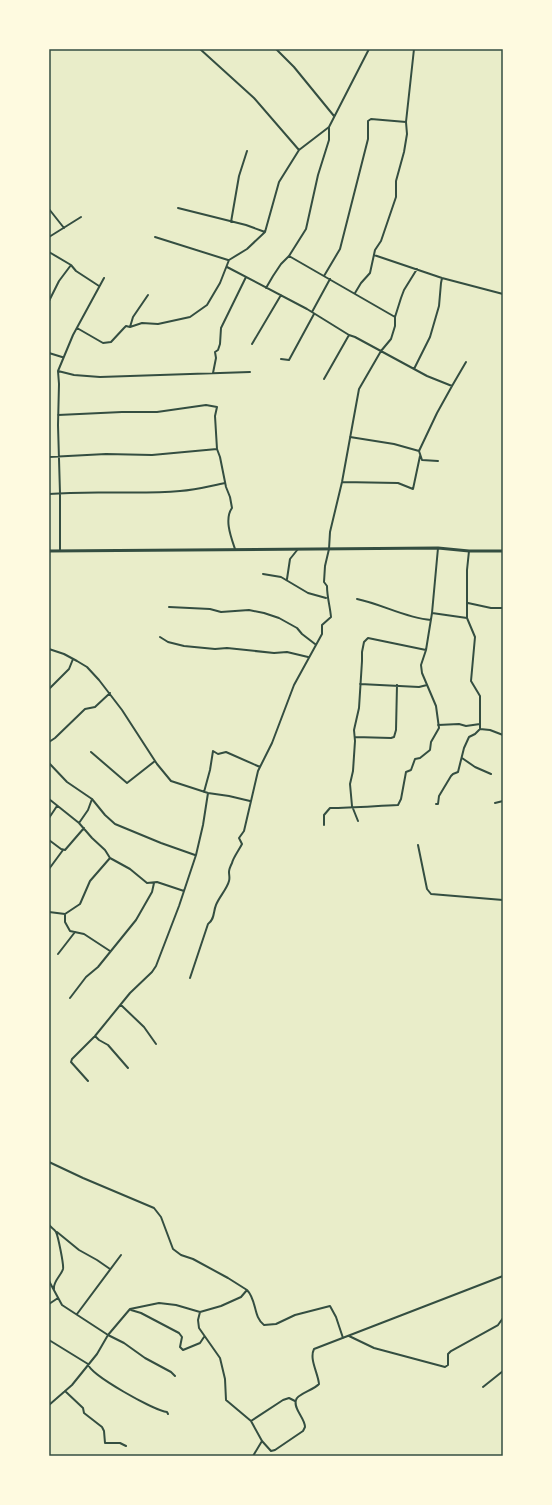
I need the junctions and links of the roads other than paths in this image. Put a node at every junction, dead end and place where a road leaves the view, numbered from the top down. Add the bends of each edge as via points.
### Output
1 (200, 49) edge
2 (276, 49) edge
3 (369, 49) edge
4 (414, 49) edge
5 (334, 116) junction
6 (406, 122) junction
7 (329, 127) junction
8 (299, 150) junction
9 (247, 151) dead end
10 (178, 208) dead end
11 (49, 209) edge
12 (81, 217) dead end
13 (231, 222) junction
14 (64, 228) junction
15 (264, 232) junction
16 (49, 237) edge
17 (155, 237) dead end
18 (49, 252) edge
19 (374, 255) junction
20 (289, 256) junction
21 (228, 260) junction
22 (71, 265) junction
23 (227, 267) junction
24 (417, 269) junction
25 (324, 276) junction
26 (246, 277) junction
27 (104, 278) dead end
28 (442, 278) junction
29 (330, 279) junction
30 (99, 286) junction
31 (266, 288) junction
32 (355, 293) junction
33 (503, 294) edge
34 (148, 295) dead end
35 (281, 295) junction
36 (49, 301) edge
37 (313, 313) junction
38 (395, 317) junction
39 (130, 327) junction
40 (77, 328) junction
41 (349, 335) junction
42 (252, 344) dead end
43 (381, 351) junction
44 (49, 353) edge
45 (62, 357) junction
46 (281, 359) dead end
47 (466, 362) dead end
48 (414, 369) junction
49 (58, 371) junction
50 (250, 372) dead end
51 (213, 373) junction
52 (324, 379) dead end
53 (452, 386) junction
54 (58, 415) junction
55 (350, 437) junction
56 (217, 449) junction
57 (419, 451) junction
58 (60, 456) junction
59 (420, 456) junction
60 (49, 457) edge
61 (438, 461) dead end
62 (342, 482) junction
63 (225, 483) junction
64 (60, 493) junction
65 (49, 494) edge
66 (438, 548) junction
67 (235, 549) junction
68 (298, 549) junction
69 (329, 549) junction
70 (60, 550) junction
71 (49, 551) edge
72 (469, 551) junction
73 (503, 551) edge
74 (263, 574) dead end
75 (287, 579) junction
76 (327, 598) junction
77 (356, 600) dead end
78 (468, 603) junction
79 (169, 607) dead end
80 (503, 608) edge
81 (432, 613) junction
82 (467, 618) junction
83 (431, 620) junction
84 (160, 637) dead end
85 (315, 644) junction
86 (49, 649) edge
87 (426, 650) junction
88 (308, 657) junction
89 (73, 659) junction
90 (360, 684) junction
91 (397, 685) junction
92 (427, 685) junction
93 (49, 689) edge
94 (110, 693) junction
95 (480, 724) junction
96 (438, 725) junction
97 (480, 729) junction
98 (503, 734) edge
99 (355, 737) junction
100 (49, 742) edge
101 (91, 752) dead end
102 (462, 758) junction
103 (155, 761) junction
104 (49, 763) edge
105 (260, 767) junction
106 (491, 774) dead end
107 (204, 792) junction
108 (208, 793) junction
109 (49, 799) edge
110 (92, 799) junction
111 (250, 801) junction
112 (503, 801) edge
113 (495, 803) dead end
114 (436, 804) dead end
115 (57, 806) junction
116 (352, 806) junction
117 (49, 818) edge
118 (358, 821) dead end
119 (79, 823) junction
120 (324, 826) dead end
121 (84, 828) junction
122 (49, 840) edge
123 (418, 844) dead end
124 (63, 850) junction
125 (196, 855) junction
126 (110, 858) junction
127 (49, 869) edge
128 (154, 883) junction
129 (184, 891) junction
130 (503, 900) edge
131 (49, 912) edge
132 (65, 914) junction
133 (75, 932) junction
134 (110, 951) junction
135 (58, 954) dead end
136 (190, 978) dead end
137 (70, 998) dead end
138 (121, 1005) junction
139 (95, 1036) junction
140 (156, 1044) dead end
141 (128, 1068) dead end
142 (88, 1081) dead end
143 (49, 1162) edge
144 (49, 1225) edge
145 (56, 1232) junction
146 (121, 1255) dead end
147 (110, 1270) junction
148 (503, 1276) edge
149 (49, 1281) edge
150 (247, 1290) junction
151 (54, 1292) junction
152 (58, 1298) junction
153 (49, 1304) edge
154 (130, 1309) junction
155 (200, 1312) junction
156 (77, 1314) junction
157 (503, 1318) edge
158 (108, 1335) junction
159 (204, 1336) junction
160 (349, 1336) junction
161 (343, 1338) junction
162 (49, 1340) edge
163 (88, 1364) junction
164 (503, 1371) edge
165 (500, 1373) junction
166 (175, 1376) dead end
167 (503, 1378) edge
168 (482, 1387) dead end
169 (65, 1391) junction
170 (295, 1401) junction
171 (49, 1405) edge
172 (168, 1414) dead end
173 (251, 1421) junction
174 (262, 1441) junction
175 (126, 1446) dead end
176 (253, 1456) edge

1 - 8 street via 250,94
2 - 5 street
3 - 5 street
4 - 6 street
5 - 7 street
6 - 19 street via 407,134 396,181 396,197
6 - 25 street via 371,119 368,121 368,139 340,249
7 - 8 street
7 - 20 street via 329,140 306,229
8 - 15 street via 279,182
9 - 13 street via 239,176
10 - 13 street
11 - 14 street
12 - 14 street
13 - 15 street
14 - 16 street
15 - 21 street via 247,249
17 - 21 street
18 - 22 street
19 - 24 street
19 - 32 street via 370,273
20 - 25 street
20 - 31 street
21 - 23 street
22 - 30 street
22 - 36 street
23 - 26 street
23 - 39 street via 210,302 197,313 169,322 142,322
24 - 28 street
24 - 38 street via 404,290
25 - 29 street
26 - 31 street
26 - 51 street via 221,328
27 - 30 street
28 - 33 street
28 - 48 street via 439,306 430,337
29 - 32 street
29 - 37 street
30 - 40 street
31 - 35 street
32 - 38 street
34 - 39 street via 133,317
35 - 37 street
35 - 42 street
37 - 41 street
37 - 46 street via 289,360
38 - 43 street via 391,339
39 - 40 street via 126,326 107,343
40 - 45 street
41 - 43 street
41 - 52 street
43 - 48 street
43 - 55 street via 359,389
44 - 45 street
45 - 49 street
47 - 53 street
48 - 53 street
49 - 51 street via 100,377
49 - 54 street
50 - 51 street
53 - 57 street
54 - 56 street via 156,412 206,405 217,407
54 - 58 street
55 - 57 street
55 - 62 street
56 - 58 street via 152,455
56 - 63 street
57 - 59 street
58 - 60 street
58 - 64 street
59 - 61 street via 422,460
59 - 62 street via 413,489 398,483
62 - 69 street via 330,532
63 - 64 street via 180,491
63 - 67 street via 232,508 229,512 229,530
64 - 65 street
64 - 70 street
66 - 69 main road
66 - 72 main road
66 - 81 street
67 - 68 main road
67 - 70 main road
68 - 69 main road
68 - 75 street via 290,559
69 - 76 street via 324,582 327,586
70 - 71 main road
72 - 73 main road
72 - 78 street
74 - 75 street
75 - 76 street via 308,592
76 - 85 street via 331,617 322,625 322,634
77 - 83 street via 410,617
78 - 80 street
78 - 82 street
79 - 85 street via 264,613 297,628
81 - 82 street
81 - 83 street
82 - 95 street via 474,637 471,681 480,696
83 - 87 street
84 - 88 street via 175,644 197,648 287,652
85 - 88 street
86 - 89 street
87 - 90 street via 366,639 362,652
87 - 92 street via 421,666
88 - 105 street via 294,684 272,743
89 - 93 street via 69,669
89 - 94 street via 90,670
90 - 91 street
90 - 99 street
91 - 92 street
91 - 99 street via 394,737
92 - 96 street via 436,706
94 - 100 street via 95,706 85,709
94 - 103 street
95 - 96 street
95 - 97 street
96 - 116 street via 430,750 415,759 411,770 406,772 398,805
97 - 98 street
97 - 102 street via 469,737
99 - 116 street via 350,787
101 - 103 street via 127,783
102 - 106 street
102 - 114 street via 458,772 451,776
103 - 107 street via 171,782
104 - 110 street via 67,782
105 - 107 street via 226,752 218,754 213,751
105 - 111 street
107 - 108 street
108 - 111 street
108 - 125 street
109 - 115 street
110 - 119 street
110 - 125 street via 116,824
111 - 136 street via 244,831 239,838 242,844 229,871 230,880 220,895 215,914 208,924
112 - 113 street
115 - 117 street
115 - 119 street
116 - 118 street
116 - 120 street via 330,808 324,815
119 - 121 street
121 - 124 street
121 - 126 street
122 - 124 street
123 - 130 street via 427,890 431,894
124 - 127 street
125 - 129 street
126 - 128 street via 147,883
126 - 132 street via 90,881 80,904
128 - 129 street
128 - 134 street via 152,892 136,920
129 - 138 street via 156,966
131 - 132 street
132 - 133 street via 64,922 70,931
133 - 134 street via 84,934
133 - 135 street
134 - 137 street
138 - 139 street
138 - 140 street via 144,1027
139 - 141 street via 108,1045
139 - 142 street via 71,1062
143 - 150 street via 154,1208 161,1217 173,1249
144 - 145 street
145 - 147 street
145 - 151 street via 63,1271 53,1286
146 - 147 street
147 - 156 street
148 - 160 street
149 - 151 street
150 - 155 street via 241,1297
150 - 161 street via 254,1300 257,1317 264,1325 276,1324 330,1306
151 - 152 street
152 - 153 street
152 - 156 street via 62,1305
154 - 155 street via 159,1303
154 - 158 street
154 - 159 street via 141,1312 179,1333 180,1347 183,1350 202,1343
155 - 159 street via 198,1328
156 - 158 street
157 - 160 street via 498,1325 451,1351 448,1354 448,1365 445,1367 374,1348
158 - 163 street
158 - 166 street
159 - 173 street via 220,1358 226,1400
160 - 161 street
161 - 170 street via 314,1349 313,1359 319,1384 297,1397
162 - 163 street
163 - 169 street
163 - 172 street via 90,1370 139,1401
164 - 165 street
165 - 167 street
165 - 168 street
169 - 171 street
169 - 175 street via 83,1408 84,1413 102,1427 105,1443 120,1443
170 - 173 street via 289,1398 283,1400
170 - 174 street via 306,1425 303,1431 275,1450 271,1450
173 - 174 street
174 - 176 street

